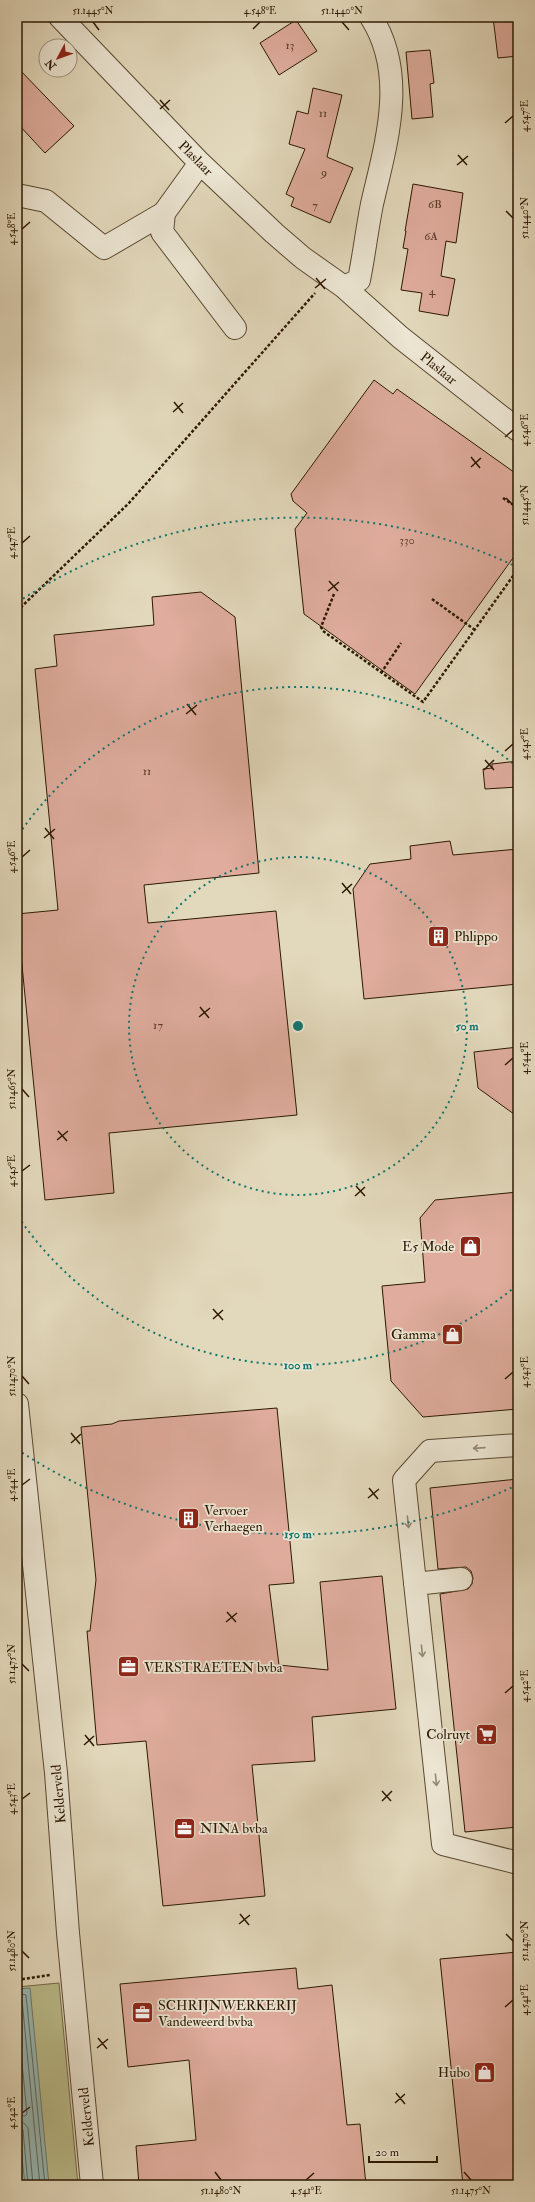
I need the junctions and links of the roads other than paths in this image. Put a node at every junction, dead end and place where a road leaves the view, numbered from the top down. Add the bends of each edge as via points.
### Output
1 (60, 17) edge
2 (371, 17) edge
3 (200, 164) junction
4 (17, 195) edge
5 (164, 214) junction
6 (337, 282) junction
7 (235, 328) dead end
8 (518, 430) edge
9 (17, 1404) edge
10 (518, 1445) edge
11 (461, 1579) dead end
12 (415, 1584) junction
13 (510, 1862) edge
14 (92, 2185) edge

1 - 3 street, Plaslaar
2 - 6 street via 379,30 388,58 392,96 391,117 359,280
3 - 5 street
3 - 6 street, Plaslaar via 274,233
4 - 5 street via 46,201 104,248
5 - 7 street via 162,232
6 - 8 street, Plaslaar via 400,338
9 - 14 street, Kelderveld via 56,1773
10 -> 12 street via 430,1451 404,1480
11 - 12 street
12 -> 13 street via 443,1844

